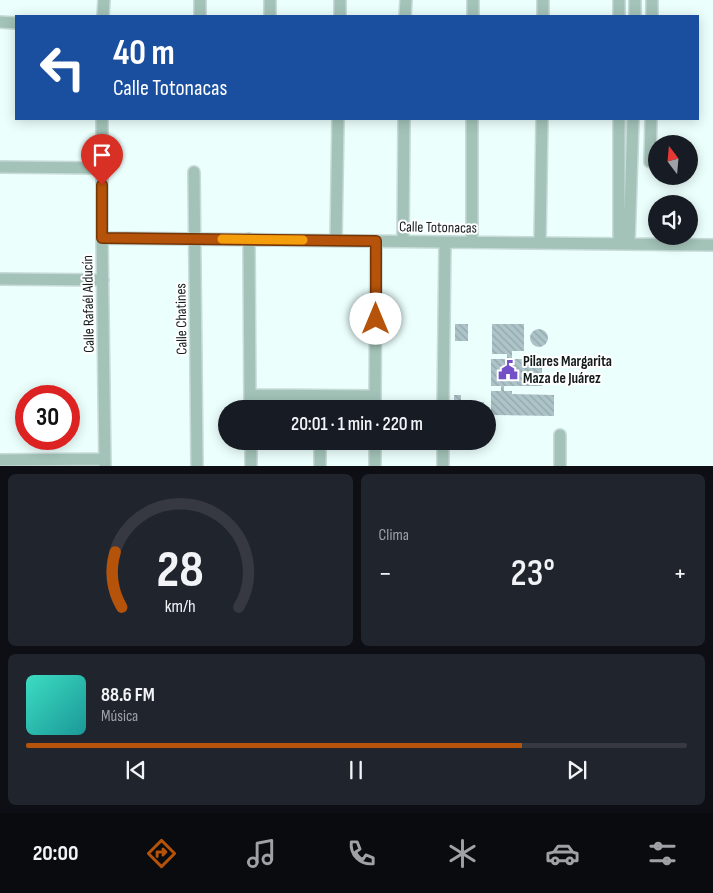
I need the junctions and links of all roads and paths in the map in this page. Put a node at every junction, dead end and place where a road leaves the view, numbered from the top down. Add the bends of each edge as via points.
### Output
1 (104, 0) edge
2 (200, 0) edge
3 (270, 0) edge
4 (340, 0) edge
5 (406, 0) edge
6 (473, 0) edge
7 (543, 0) edge
8 (619, 0) edge
9 (635, 0) edge
10 (652, 0) edge
11 (103, 15) edge
12 (200, 15) edge
13 (270, 15) edge
14 (340, 15) edge
15 (405, 15) edge
16 (473, 15) edge
17 (543, 15) edge
18 (619, 15) edge
19 (635, 15) edge
20 (652, 15) edge
21 (0, 22) edge
22 (15, 23) edge
23 (102, 120) edge
24 (338, 120) edge
25 (404, 120) edge
26 (472, 120) edge
27 (542, 120) edge
28 (619, 120) edge
29 (632, 120) edge
30 (651, 120) edge
31 (651, 135) edge
32 (0, 167) edge
33 (102, 168) junction
34 (194, 172) dead end
35 (102, 238) junction
36 (195, 239) junction
37 (249, 239) junction
38 (336, 240) junction
39 (376, 241) junction
40 (402, 241) junction
41 (445, 242) junction
42 (472, 242) junction
43 (540, 243) junction
44 (624, 244) junction
45 (713, 245) edge
46 (0, 278) edge
47 (103, 280) junction
48 (250, 395) junction
49 (320, 396) junction
50 (375, 396) junction
51 (250, 400) edge
52 (320, 400) edge
53 (375, 400) edge
54 (443, 400) edge
55 (560, 434) dead end
56 (250, 450) edge
57 (320, 450) edge
58 (375, 450) edge
59 (443, 450) edge
60 (0, 460) edge
61 (104, 462) edge
62 (197, 466) edge
63 (251, 466) edge
64 (320, 466) edge
65 (375, 466) edge
66 (443, 466) edge
67 (560, 466) edge

1 - 11 street
2 - 12 street
3 - 13 street
4 - 14 street
5 - 15 street
6 - 16 street
7 - 17 street
8 - 18 street
9 - 19 street
10 - 20 street
21 - 22 street
23 - 33 street, Calle Rafaél Alducín
24 - 38 street
25 - 40 street
26 - 42 street
27 - 43 street
28 - 44 street
29 - 44 street
30 - 31 street
32 - 33 street
33 - 35 street, Calle Rafaél Alducín
34 - 36 street, Calle Chatines
35 - 36 street, Calle Totonacas
35 - 47 street, Calle Rafaél Alducín
36 - 37 street, Calle Totonacas
36 - 62 street, Calle Chatines
37 - 38 street, Calle Totonacas
37 - 48 street
38 - 39 street, Calle Totonacas
39 - 40 street, Calle Totonacas
39 - 50 street
40 - 41 street, Calle Totonacas
41 - 42 street, Calle Totonacas
41 - 54 street
42 - 43 street, Calle Totonacas
43 - 44 street, Calle Totonacas
44 - 45 street, Calle Totonacas
46 - 47 street
47 - 61 street, Calle Rafaél Alducín
48 - 49 street
48 - 51 street
49 - 50 street
49 - 52 street
50 - 53 street
55 - 67 street
56 - 63 street
57 - 64 street
58 - 65 street
59 - 66 street
60 - 61 street

